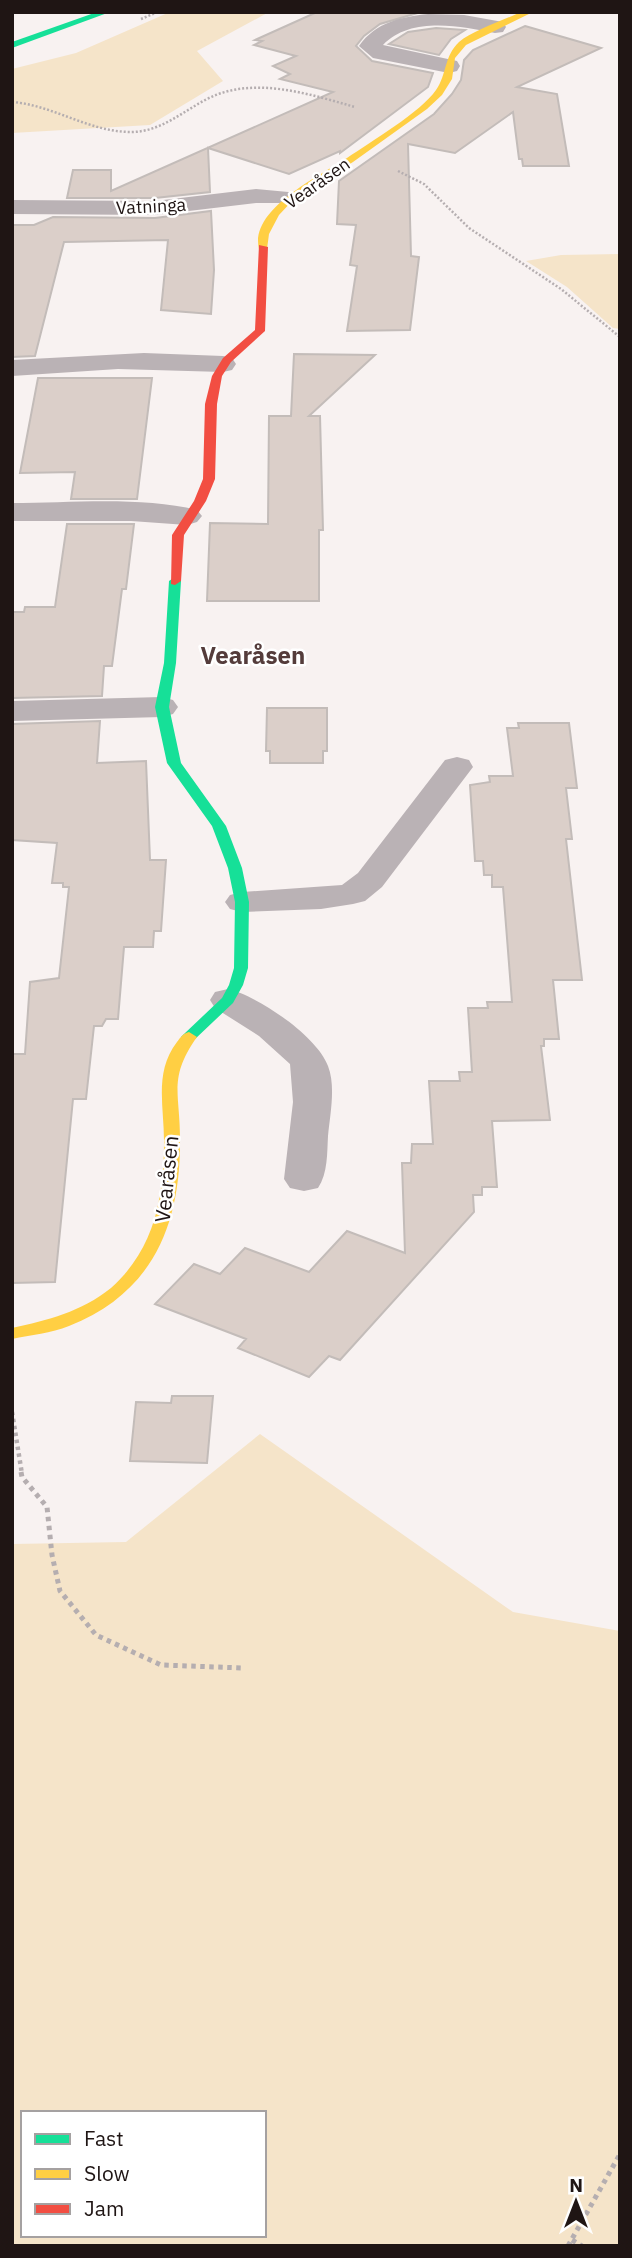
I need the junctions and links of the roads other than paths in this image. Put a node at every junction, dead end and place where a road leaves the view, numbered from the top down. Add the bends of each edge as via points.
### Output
1 (106, 12) edge
2 (529, 12) edge
3 (495, 27) junction
4 (12, 45) edge
5 (449, 66) junction
6 (290, 198) junction
7 (12, 207) edge
8 (223, 364) junction
9 (12, 369) edge
10 (12, 512) edge
11 (187, 516) junction
12 (162, 708) junction
13 (12, 711) edge
14 (457, 767) dead end
15 (242, 902) junction
16 (228, 1000) junction
17 (304, 1179) dead end
18 (12, 1334) edge

1 - 4 street
2 - 3 street, Vearåsen
3 - 5 street, Vearåsen via 463,43
3 - 5 street via 434,18 382,34 370,46 381,53
5 - 6 street, Vearåsen via 439,93 407,120
6 - 7 street, Vatninga via 256,196 155,208
6 - 8 street, Vearåsen via 264,234 260,331
8 - 9 street via 67,362
8 - 11 street, Vearåsen via 214,387 209,479 202,502
10 - 11 street
11 - 12 street, Vearåsen via 178,535 170,663
12 - 13 street
12 - 15 street, Vearåsen via 174,763 219,825
14 - 15 street via 370,880 353,894
15 - 16 street, Vearåsen via 241,968
16 - 17 street via 257,1018 309,1063 312,1080
16 - 18 street, Vearåsen via 195,1029 174,1058 165,1216 148,1255 116,1292 91,1309 62,1323

